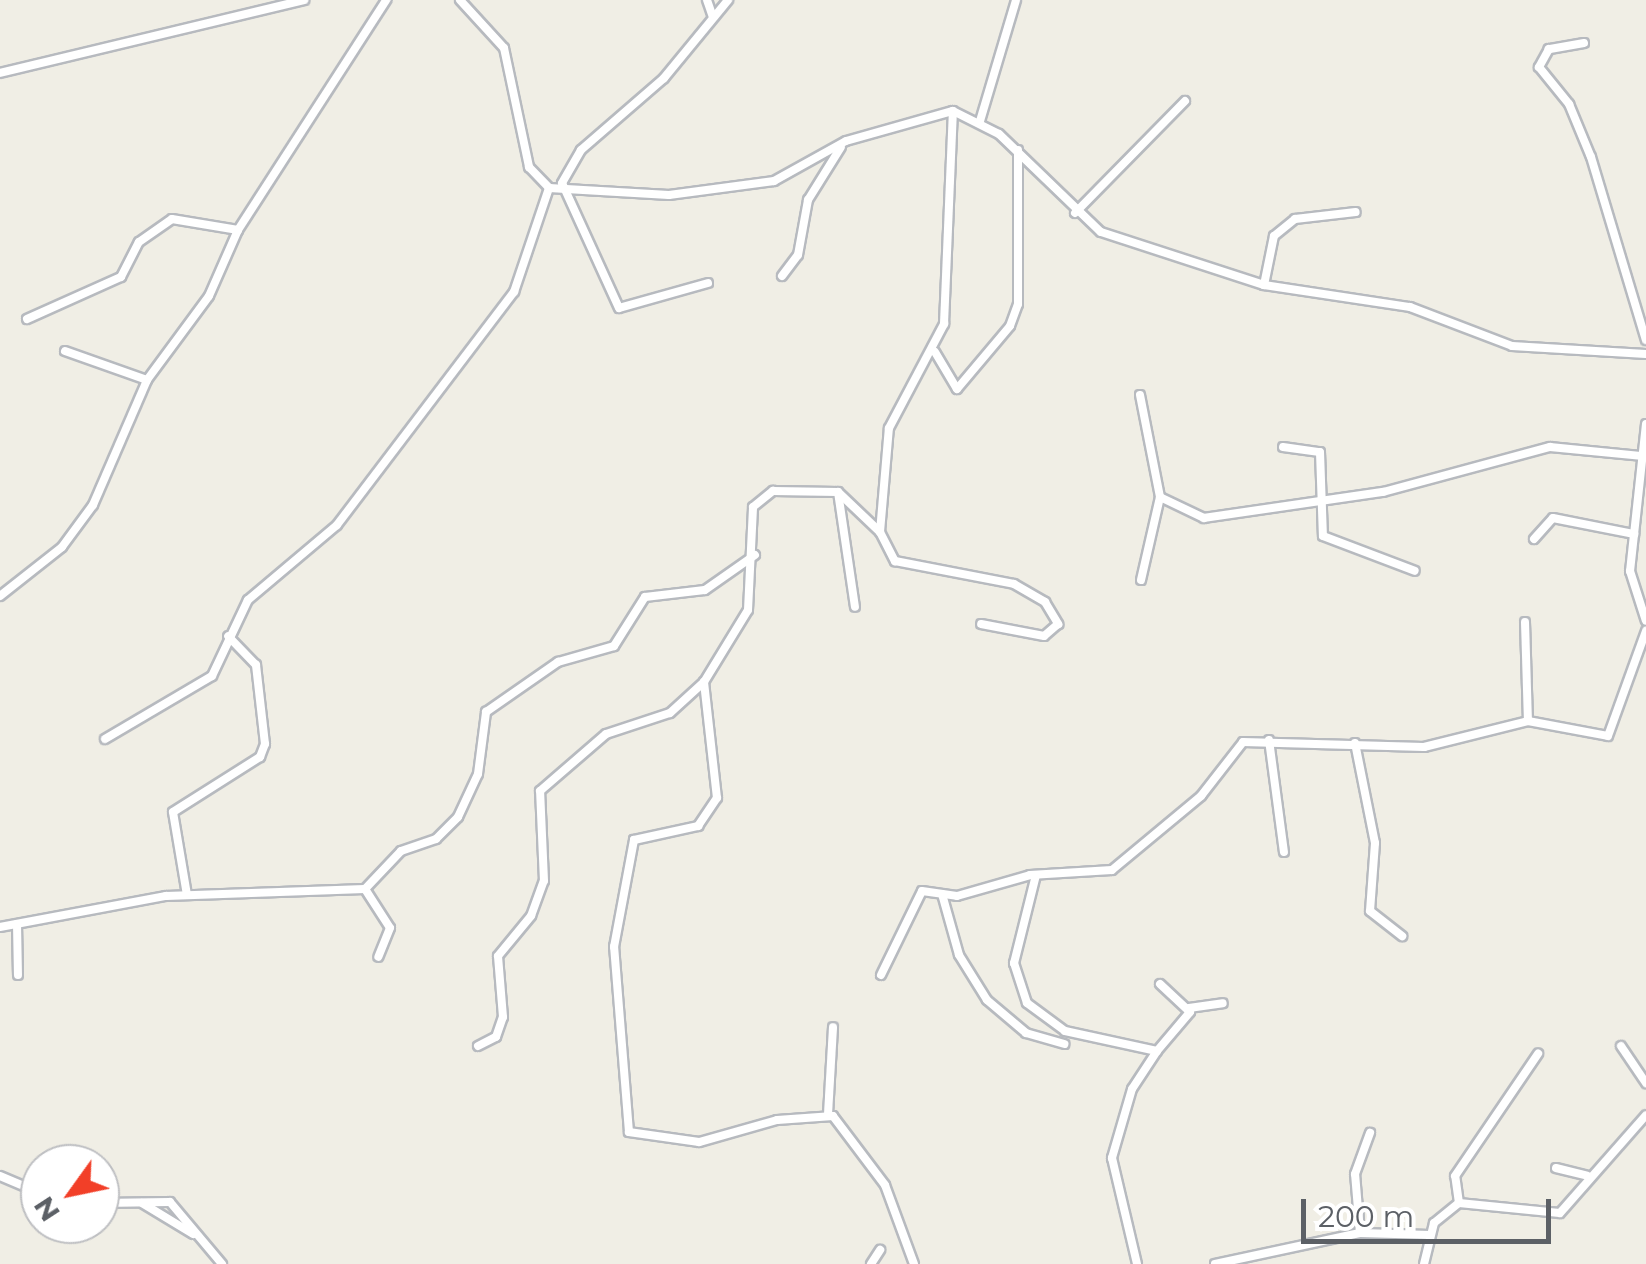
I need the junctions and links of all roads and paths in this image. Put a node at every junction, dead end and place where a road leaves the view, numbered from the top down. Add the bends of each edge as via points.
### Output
1 (304, 0) edge
2 (386, 0) edge
3 (460, 0) edge
4 (708, 0) edge
5 (728, 0) edge
6 (1016, 0) edge
7 (713, 17) junction
8 (1584, 43) dead end
9 (0, 74) edge
10 (1184, 101) dead end
11 (952, 111) junction
12 (980, 121) junction
13 (846, 141) junction
14 (1018, 150) junction
15 (549, 188) junction
16 (565, 188) junction
17 (1356, 212) dead end
18 (1075, 213) junction
19 (238, 230) junction
20 (782, 276) dead end
21 (708, 284) dead end
22 (1264, 286) junction
23 (27, 319) dead end
24 (1646, 340) edge
25 (64, 351) dead end
26 (935, 352) junction
27 (1646, 354) edge
28 (146, 380) junction
29 (1140, 395) dead end
30 (1646, 424) edge
31 (1284, 447) dead end
32 (1640, 456) junction
33 (838, 492) junction
34 (1160, 497) junction
35 (1322, 500) junction
36 (880, 532) junction
37 (1634, 534) junction
38 (1534, 540) dead end
39 (756, 556) junction
40 (1415, 571) dead end
41 (1141, 580) dead end
42 (0, 596) edge
43 (856, 608) dead end
44 (1646, 621) edge
45 (1525, 622) dead end
46 (981, 624) dead end
47 (1646, 631) edge
48 (228, 636) junction
49 (704, 682) junction
50 (1528, 721) junction
51 (105, 738) dead end
52 (1269, 740) junction
53 (1355, 743) junction
54 (1284, 852) dead end
55 (1036, 875) junction
56 (365, 889) junction
57 (942, 894) junction
58 (187, 895) junction
59 (17, 924) junction
60 (0, 928) edge
61 (1402, 936) dead end
62 (378, 957) dead end
63 (18, 974) dead end
64 (880, 975) dead end
65 (1160, 984) dead end
66 (1223, 1003) dead end
67 (1189, 1008) junction
68 (833, 1027) dead end
69 (1064, 1044) dead end
70 (478, 1046) dead end
71 (1621, 1046) dead end
72 (1156, 1051) junction
73 (1538, 1054) dead end
74 (1646, 1083) edge
75 (828, 1114) junction
76 (1646, 1115) edge
77 (1370, 1133) dead end
78 (1556, 1168) dead end
79 (1587, 1176) junction
80 (120, 1202) edge
81 (1459, 1202) junction
82 (1360, 1233) junction
83 (1430, 1235) junction
84 (880, 1250) dead end
85 (222, 1264) edge
86 (870, 1264) edge
87 (914, 1264) edge
88 (1136, 1264) edge
89 (1215, 1264) edge
90 (1424, 1264) edge

1 - 9 street
2 - 19 street
3 - 15 street via 504,48 529,167
4 - 7 street
5 - 7 street
6 - 12 street
7 - 16 street via 664,78 582,150
8 - 24 street via 1549,49 1539,66 1569,104 1591,157
10 - 18 street
11 - 12 street
11 - 13 street
11 - 26 street via 944,324
12 - 14 street
13 - 16 street via 774,181 670,195
13 - 20 street via 808,200 798,255
14 - 18 street
14 - 26 street via 1010,326 958,389
15 - 16 street
15 - 48 street via 504,308 337,524 248,600
16 - 21 street via 618,308
17 - 22 street via 1295,219 1274,236
18 - 22 street via 1101,232
19 - 23 street via 172,219 139,242 121,276
19 - 28 street via 209,296
22 - 27 street via 1410,307 1512,346
25 - 28 street
26 - 36 street via 889,428
28 - 42 street via 92,505 62,548
29 - 34 street
30 - 32 street
31 - 35 street via 1320,452
32 - 35 street via 1550,447
32 - 37 street
33 - 36 street
33 - 39 street via 762,496 752,515
33 - 43 street
34 - 35 street via 1204,518
34 - 41 street
35 - 40 street via 1323,536
36 - 46 street via 896,561 1014,584 1045,602 1058,624 1044,636
37 - 38 street via 1553,518
37 - 44 street via 1630,571
39 - 49 street via 744,622
39 - 56 street via 704,590 645,597 614,646 558,662 486,712 478,774 458,817 436,839 401,851
45 - 50 street
47 - 50 street via 1608,736
48 - 51 street via 212,676 137,728
48 - 58 street via 256,665 266,744 260,757 173,812
49 - 70 street via 670,712 606,734 540,791 544,881 531,916 498,956 502,1017 496,1037
49 - 75 street via 717,798 698,826 638,836 620,903 627,1126 638,1137 699,1142
50 - 53 street via 1444,745
52 - 53 street
52 - 54 street
52 - 55 street via 1232,747 1201,796 1112,870
53 - 61 street via 1375,844 1370,911
55 - 57 street
55 - 72 street via 1014,963 1027,1002 1066,1031
56 - 58 street
56 - 62 street via 390,928
57 - 64 street via 922,891
57 - 69 street via 959,955 987,1000 1026,1033
58 - 59 street
59 - 60 street
59 - 63 street
65 - 67 street
66 - 67 street
67 - 72 street via 1186,1023
68 - 75 street
71 - 74 street
72 - 88 street via 1132,1089 1112,1158
73 - 81 street via 1455,1176
75 - 87 street via 868,1155
76 - 79 street
77 - 82 street via 1355,1174
78 - 79 street
79 - 81 street via 1549,1218
80 - 85 street via 170,1202
81 - 83 street
82 - 83 street
82 - 89 street
83 - 90 street
84 - 86 street

